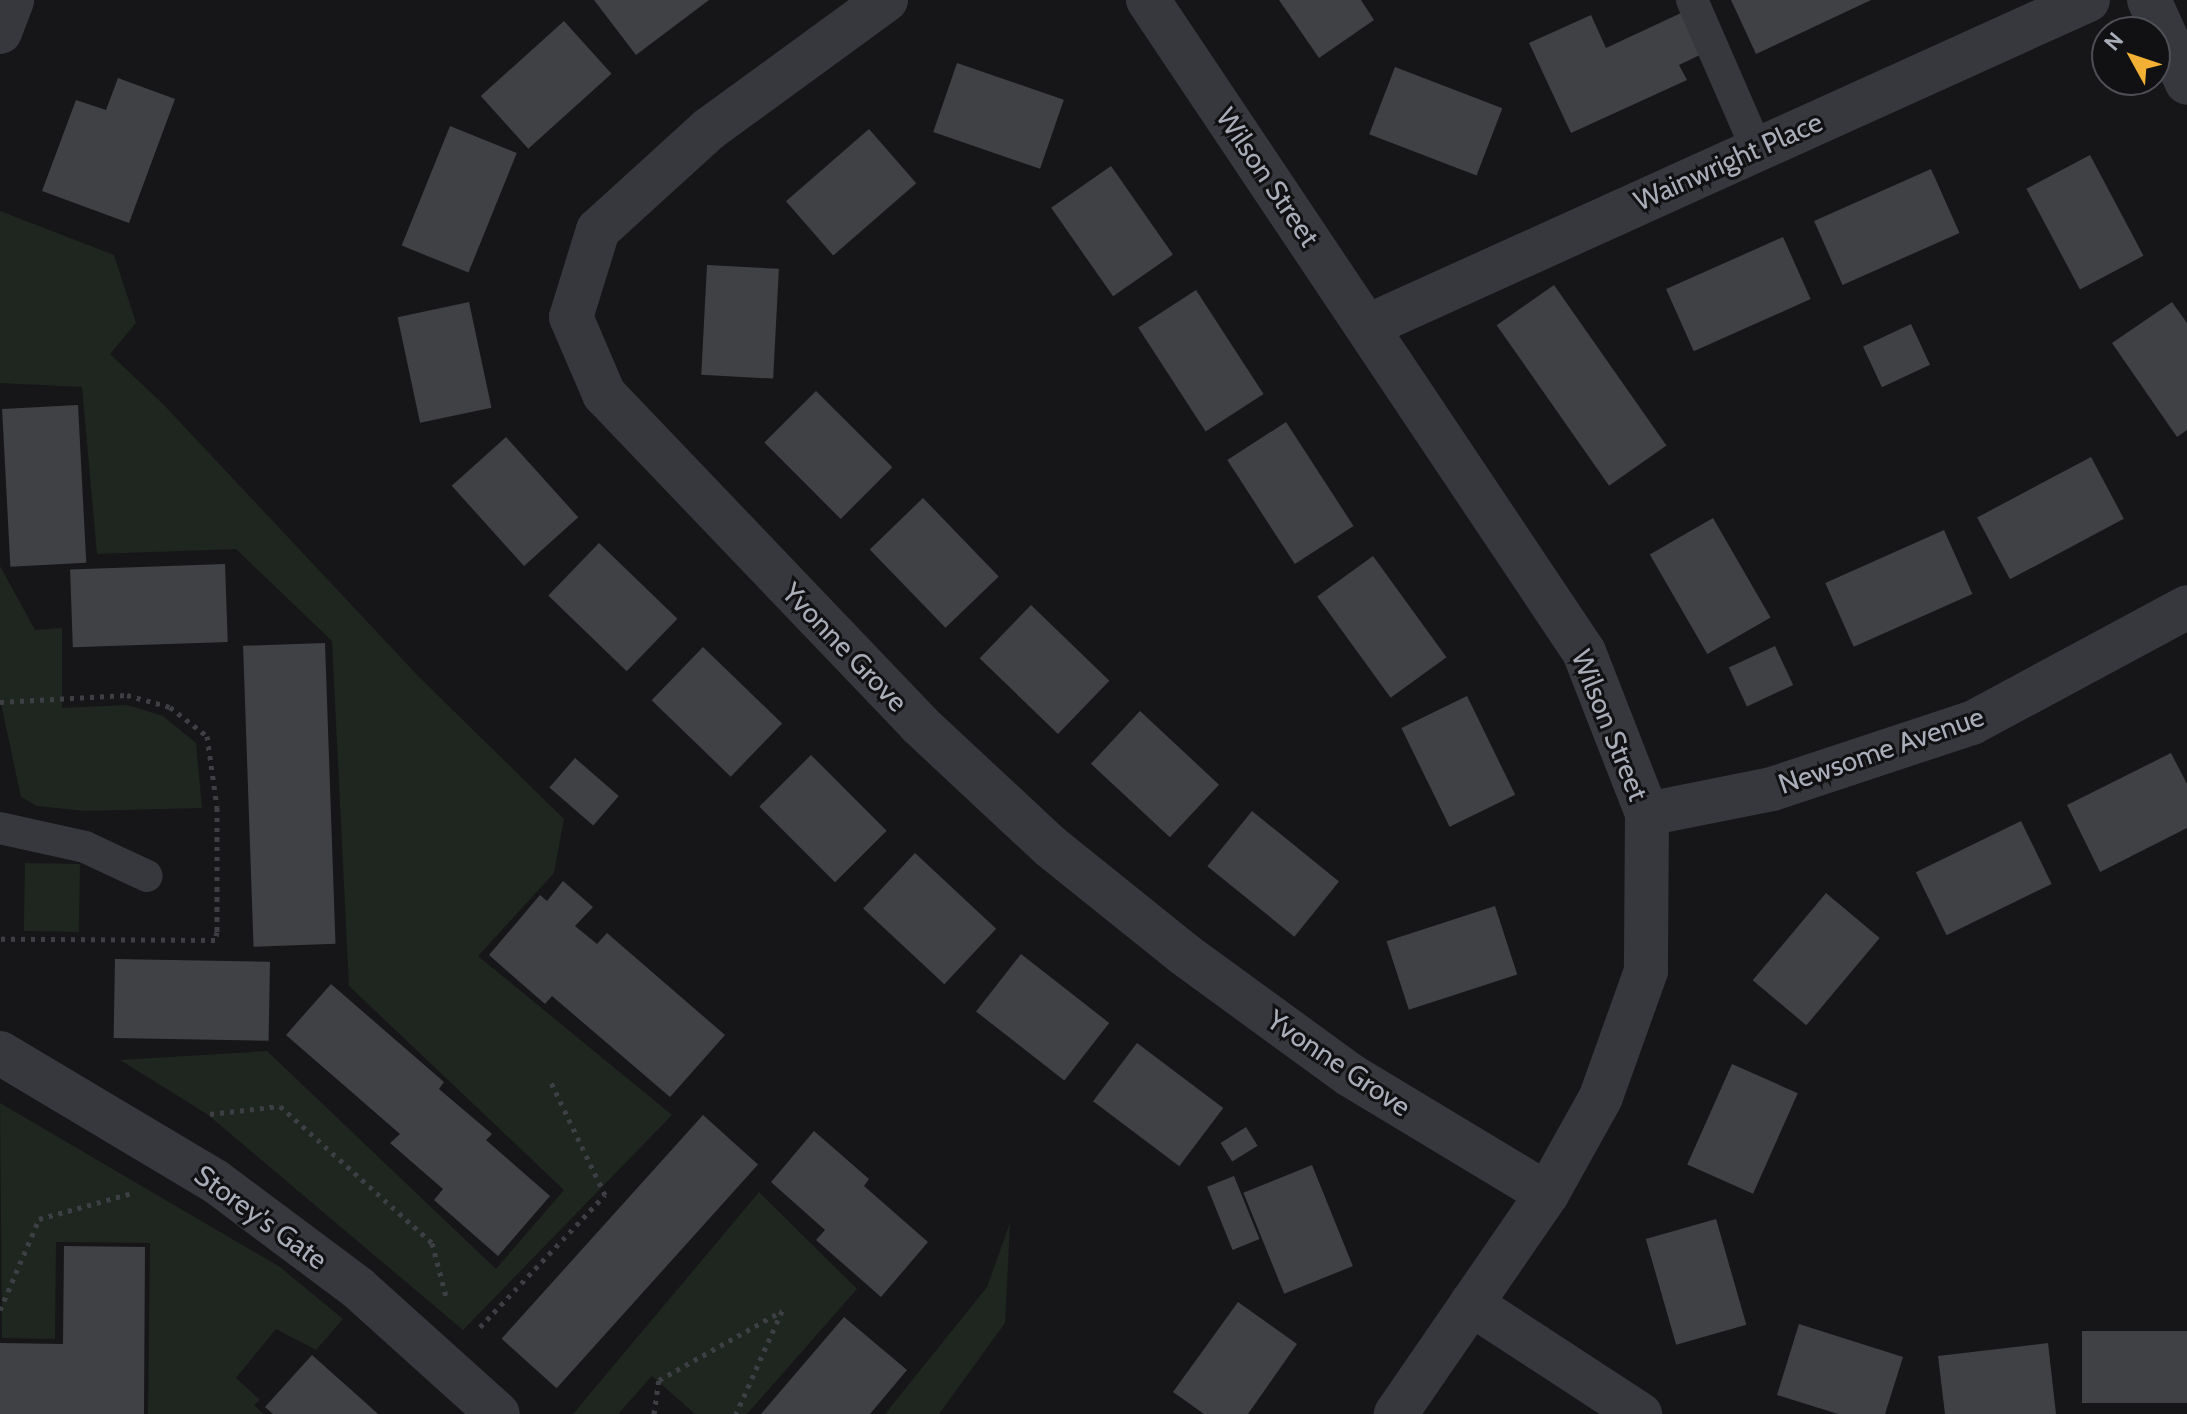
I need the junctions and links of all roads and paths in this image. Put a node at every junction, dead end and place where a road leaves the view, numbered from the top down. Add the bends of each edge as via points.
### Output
1 (12, 0) edge
2 (886, 0) edge
3 (1148, 0) edge
4 (1692, 0) edge
5 (2088, 0) edge
6 (2149, 0) edge
7 (0, 32) edge
8 (2187, 83) edge
9 (1756, 147) junction
10 (1370, 325) junction
11 (2187, 607) edge
12 (1647, 814) junction
13 (0, 828) edge
14 (147, 876) dead end
15 (0, 1053) edge
16 (550, 1080) dead end
17 (173, 1156) junction
18 (1547, 1194) junction
19 (1471, 1304) junction
20 (0, 1310) edge
21 (452, 1357) junction
22 (498, 1414) edge
23 (654, 1414) edge
24 (736, 1414) edge
25 (1396, 1414) edge
26 (1640, 1414) edge

1 - 7 street
2 - 18 street, Yvonne Grove via 709,129 598,230 571,317 604,394 919,724 1051,847 1184,954 1350,1075
3 - 10 street, Wilson Street
4 - 9 lane
5 - 9 street, Wainwright Place
6 - 8 street
9 - 10 street, Wainwright Place
10 - 12 street, Wilson Street via 1584,652
11 - 12 street, Newsome Avenue via 1972,723 1772,789
12 - 18 street, Wilson Street via 1646,971 1601,1097
13 - 14 lane via 85,847
15 - 17 street, Storey's Gate
16 - 21 path via 605,1195
17 - 20 path via 148,1188 39,1219
17 - 21 street, Storey's Gate via 215,1181
17 - 21 path via 207,1114 280,1106 432,1243
18 - 19 street, Wilson Street
19 - 25 street, Wilson Street
19 - 26 street
21 - 22 street, Storey's Gate
23 - 24 path via 659,1380 782,1311

